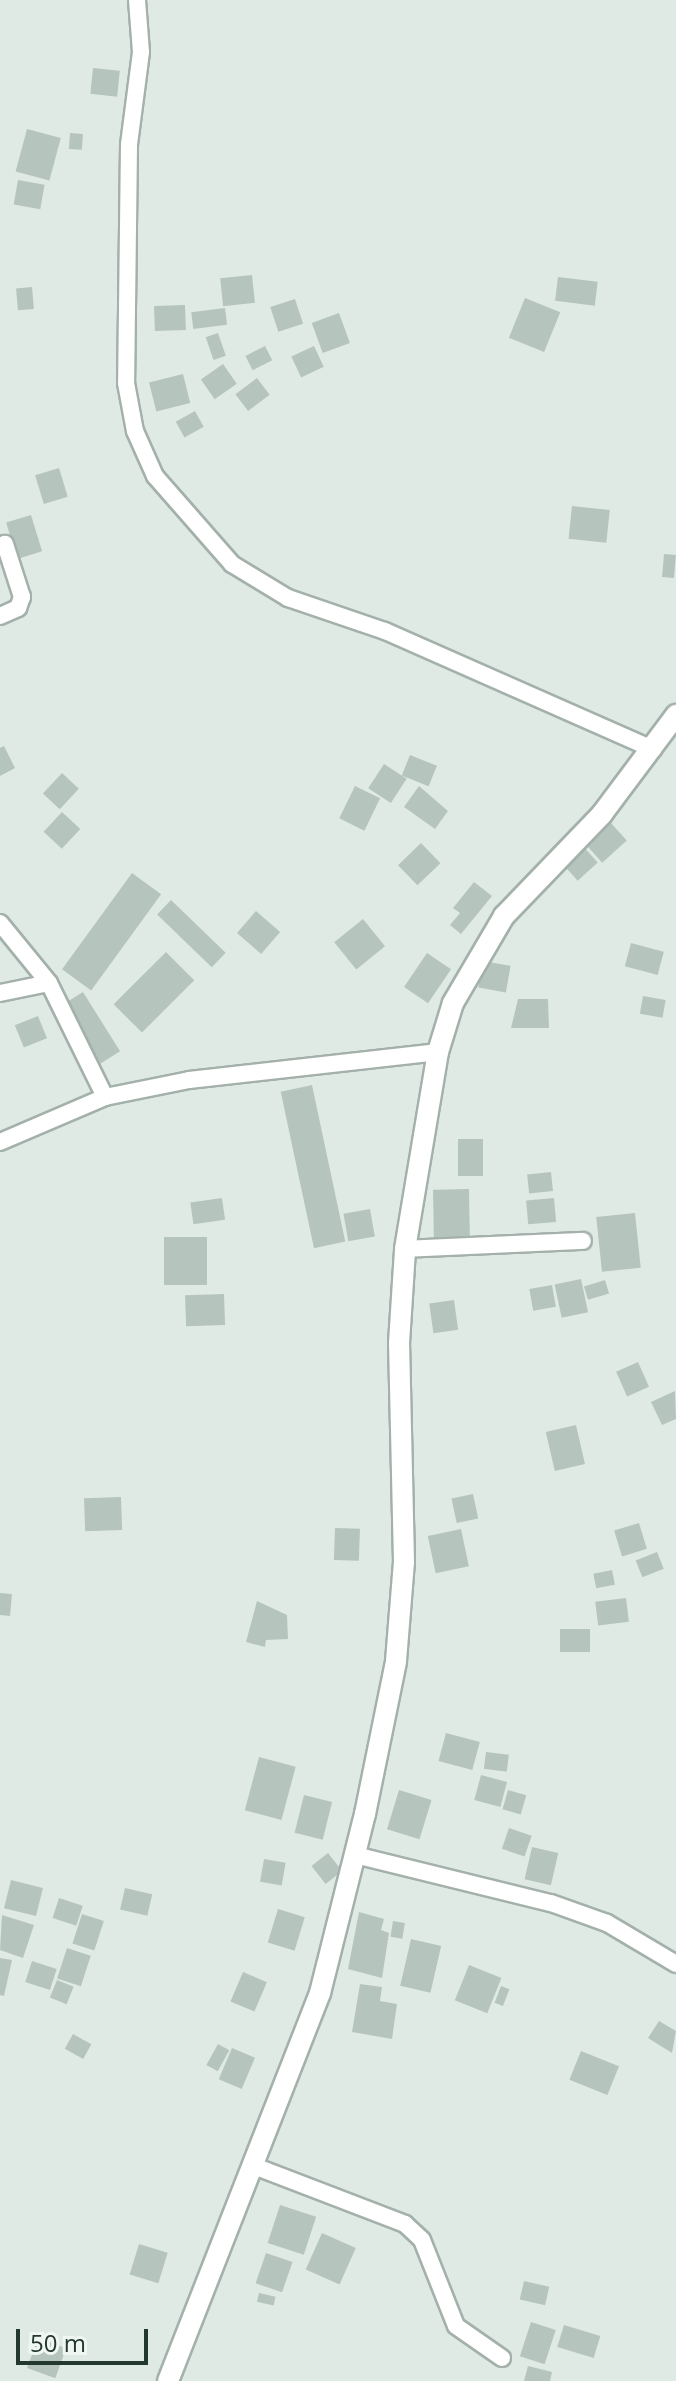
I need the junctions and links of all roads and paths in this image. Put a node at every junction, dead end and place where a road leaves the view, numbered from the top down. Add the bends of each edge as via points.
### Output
1 (137, 0) edge
2 (5, 544) dead end
3 (0, 616) edge
4 (676, 715) edge
5 (653, 749) junction
6 (0, 923) edge
7 (49, 983) junction
8 (0, 993) edge
9 (438, 1052) junction
10 (105, 1097) junction
11 (0, 1142) edge
12 (583, 1241) dead end
13 (405, 1249) junction
14 (355, 1855) junction
15 (676, 1964) edge
16 (254, 2166) junction
17 (502, 2358) dead end
18 (168, 2381) edge

1 - 5 street via 141,52 129,145 126,383 135,431 155,476 232,564 288,598 385,631
2 - 3 street via 22,597 18,608
4 - 5 street
5 - 9 street via 487,938 453,1003
6 - 7 street
7 - 8 street
7 - 10 street
9 - 10 street via 268,1067
9 - 13 street
10 - 11 street
12 - 13 street
13 - 14 street via 402,1590 396,1661
14 - 15 street via 551,1903 607,1923
14 - 16 street via 320,1993
16 - 17 street via 405,2224 422,2240 456,2326
16 - 18 street

